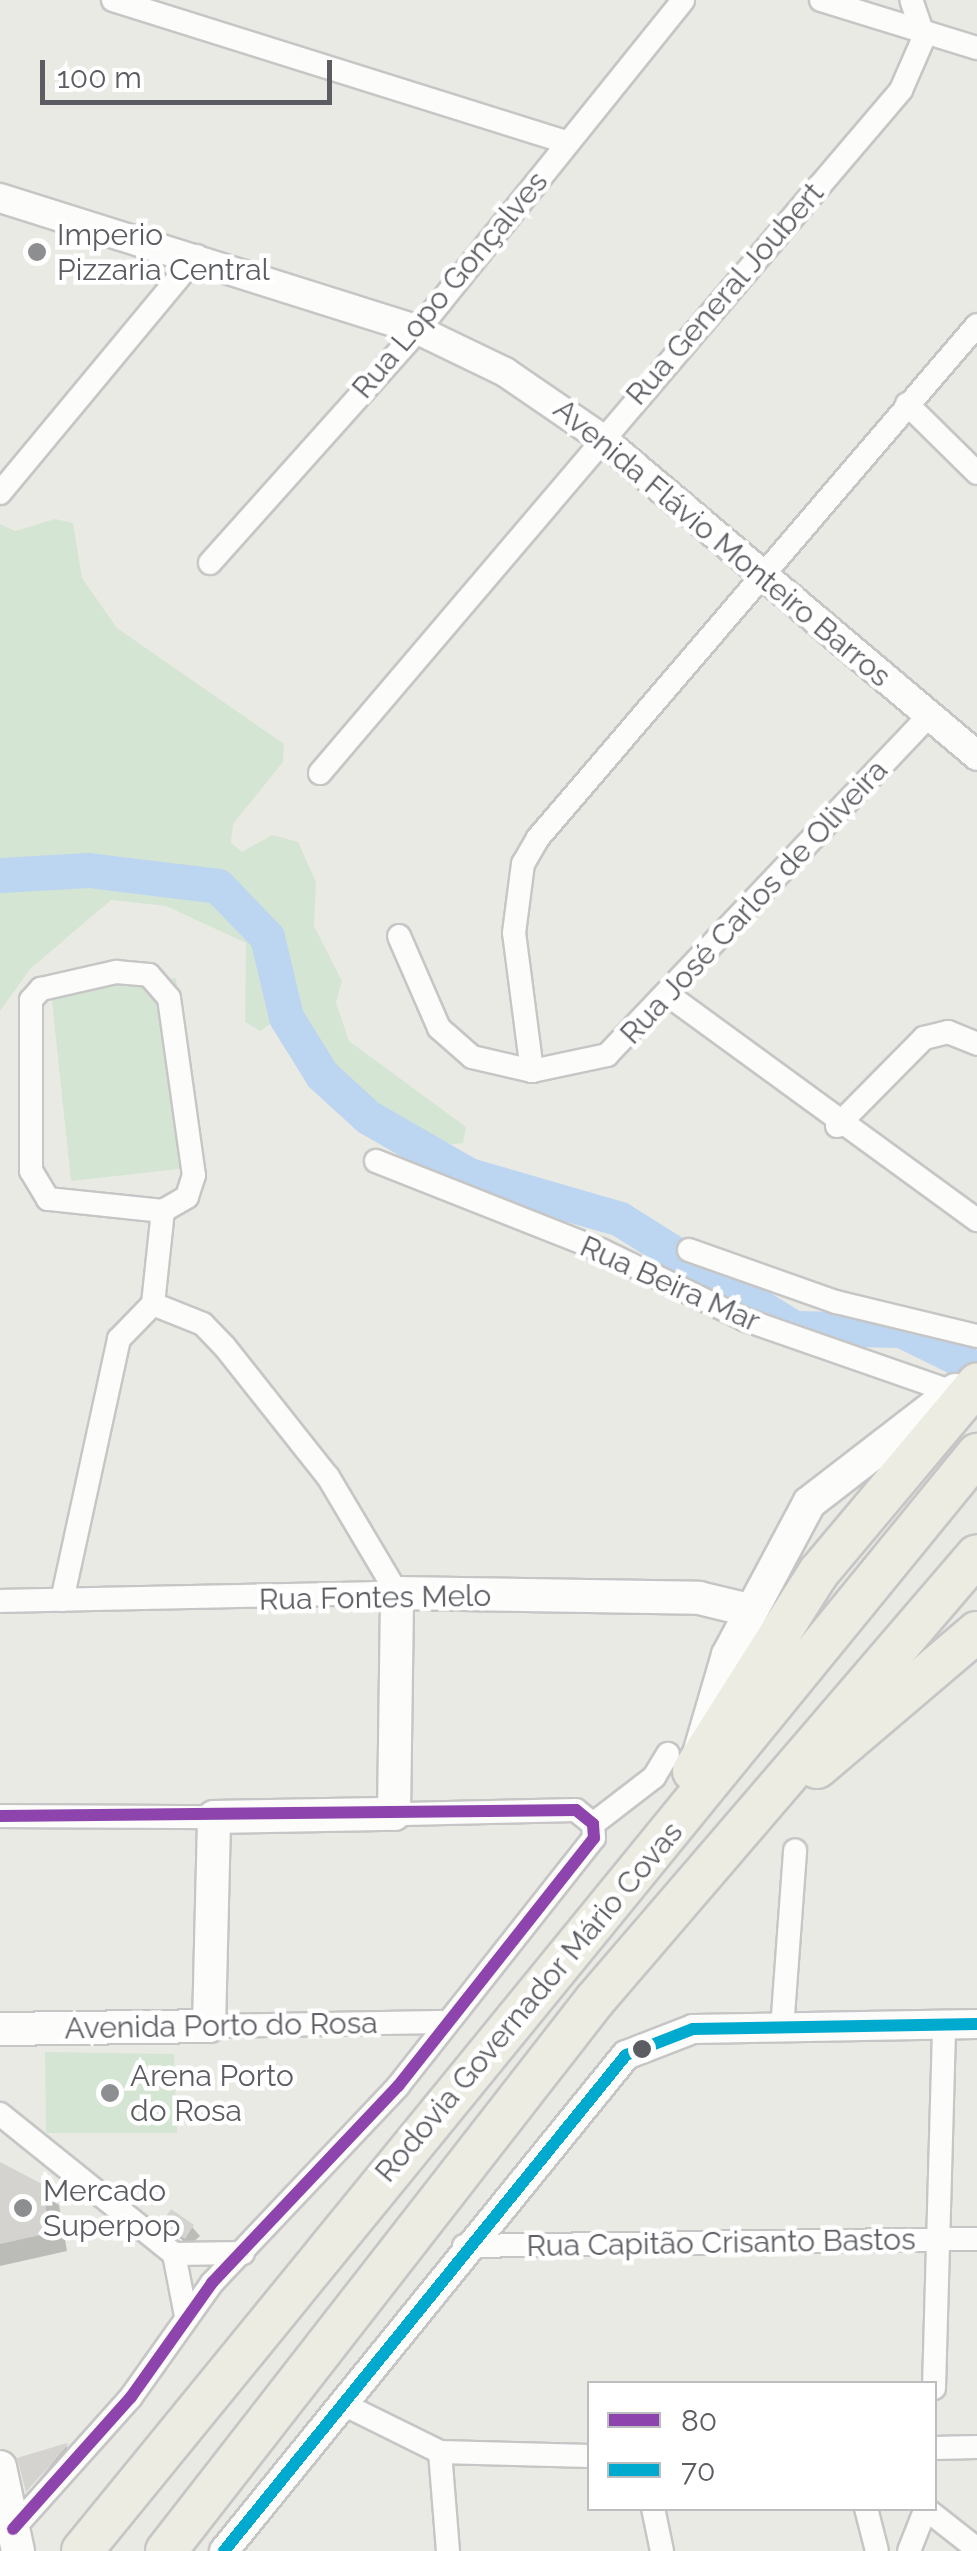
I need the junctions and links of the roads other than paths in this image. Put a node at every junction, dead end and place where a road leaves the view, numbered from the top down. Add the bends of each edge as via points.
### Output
1 (113, 0) edge
2 (683, 0) edge
3 (822, 0) edge
4 (910, 0) edge
5 (924, 38) junction
6 (977, 48) edge
7 (568, 142) junction
8 (0, 198) edge
9 (197, 256) junction
10 (977, 325) edge
11 (418, 330) junction
12 (907, 404) junction
13 (600, 437) junction
14 (977, 473) edge
15 (0, 492) edge
16 (210, 563) dead end
17 (759, 577) junction
18 (930, 715) junction
19 (977, 756) edge
20 (320, 772) dead end
21 (399, 936) dead end
22 (672, 997) junction
23 (977, 1044) edge
24 (532, 1070) junction
25 (838, 1126) junction
26 (376, 1161) dead end
27 (163, 1211) junction
28 (977, 1220) edge
29 (689, 1250) dead end
30 (153, 1304) junction
31 (977, 1336) edge
32 (970, 1383) edge
33 (977, 1454) edge
34 (977, 1555) edge
35 (397, 1593) junction
36 (62, 1600) junction
37 (0, 1601) edge
38 (749, 1610) junction
39 (977, 1632) edge
40 (683, 1759) junction
41 (394, 1814) junction
42 (0, 1816) edge
43 (214, 1817) junction
44 (593, 1824) junction
45 (795, 1850) dead end
46 (645, 1863) junction
47 (441, 2022) junction
48 (977, 2024) edge
49 (944, 2025) junction
50 (209, 2026) junction
51 (0, 2029) edge
52 (782, 2029) junction
53 (0, 2114) edge
54 (432, 2200) junction
55 (977, 2239) edge
56 (938, 2240) junction
57 (464, 2246) junction
58 (243, 2253) junction
59 (174, 2254) junction
60 (186, 2316) junction
61 (934, 2381) edge
62 (343, 2404) junction
63 (977, 2447) edge
64 (937, 2448) edge
65 (440, 2452) junction
66 (587, 2456) edge
67 (0, 2468) edge
68 (653, 2511) edge
69 (867, 2511) edge
70 (925, 2511) edge
71 (929, 2511) edge
72 (15, 2540) edge
73 (232, 2546) edge
74 (977, 2549) edge
75 (82, 2551) edge
76 (166, 2551) edge
77 (448, 2551) edge
78 (662, 2551) edge
79 (877, 2551) edge
80 (909, 2551) edge

1 - 7 street
2 - 7 street, Rua Lopo Gonçalves
3 - 5 street
4 - 5 street
5 - 6 street
5 - 13 street, Rua General Joubert via 901,90
7 - 11 street, Rua Lopo Gonçalves
8 - 9 street, Avenida Flávio Monteiro Barros
9 - 11 street, Avenida Flávio Monteiro Barros
9 - 15 street
10 - 12 street
11 - 13 street, Avenida Flávio Monteiro Barros via 505,372
11 - 16 street, Rua Lopo Gonçalves
12 - 14 street
12 - 17 street
13 - 17 street, Avenida Flávio Monteiro Barros
13 - 20 street, Rua General Joubert
17 - 18 street, Avenida Flávio Monteiro Barros
17 - 24 street via 523,864 514,932
18 - 19 street, Avenida Flávio Monteiro Barros
18 - 22 street, Rua José Carlos de Oliveira
21 - 24 street, Rua José Carlos de Oliveira via 452,1045 502,1068
22 - 24 street, Rua José Carlos de Oliveira via 607,1055
22 - 25 street
23 - 25 street via 948,1032 924,1038
25 - 28 street
26 - 32 street, Rua Beira Mar via 795,1340
27 - 27 street via 48,1199 34,1182 27,1022 41,989 116,972 163,984 194,1175 188,1197
27 - 30 street
29 - 31 street via 836,1302
30 - 35 street via 203,1324 224,1346 328,1477
30 - 36 street via 119,1340
32 - 38 main road via 810,1504
32 - 40 highway via 819,1572
33 - 46 highway, Rodovia Governador Mário Covas
34 - 54 highway, Rodovia Governador Mário Covas
35 - 36 street, Rua Fontes Melo
35 - 38 main road, Rua Fontes Melo via 699,1598
35 - 41 main road
36 - 37 street, Rua Fontes Melo
38 - 40 main road
39 - 54 highway via 786,1798 502,2136
40 - 44 street
40 - 46 highway
41 - 43 main road
41 - 44 street via 576,1810
42 - 43 street
43 - 50 main road
44 - 47 street via 594,1838
45 - 52 street
46 - 75 highway, Rodovia Governador Mário Covas
47 - 50 street, Avenida Porto do Rosa
47 - 58 street via 398,2086
48 - 49 street
49 - 52 street
49 - 56 street
50 - 51 main road, Avenida Porto do Rosa
52 - 57 street via 689,2030 626,2055
53 - 59 street
54 - 76 highway, Rodovia Governador Mário Covas
55 - 56 street, Rua Capitão Crisanto Bastos
56 - 57 street, Rua Capitão Crisanto Bastos
56 - 61 street
57 - 62 street
58 - 59 street
58 - 60 street
59 - 60 street
60 - 72 street via 131,2397
62 - 65 street
62 - 73 street
63 - 64 street
65 - 66 street
65 - 77 street
67 - 72 main road
68 - 78 street
69 - 79 street
70 - 80 street
71 - 74 street

